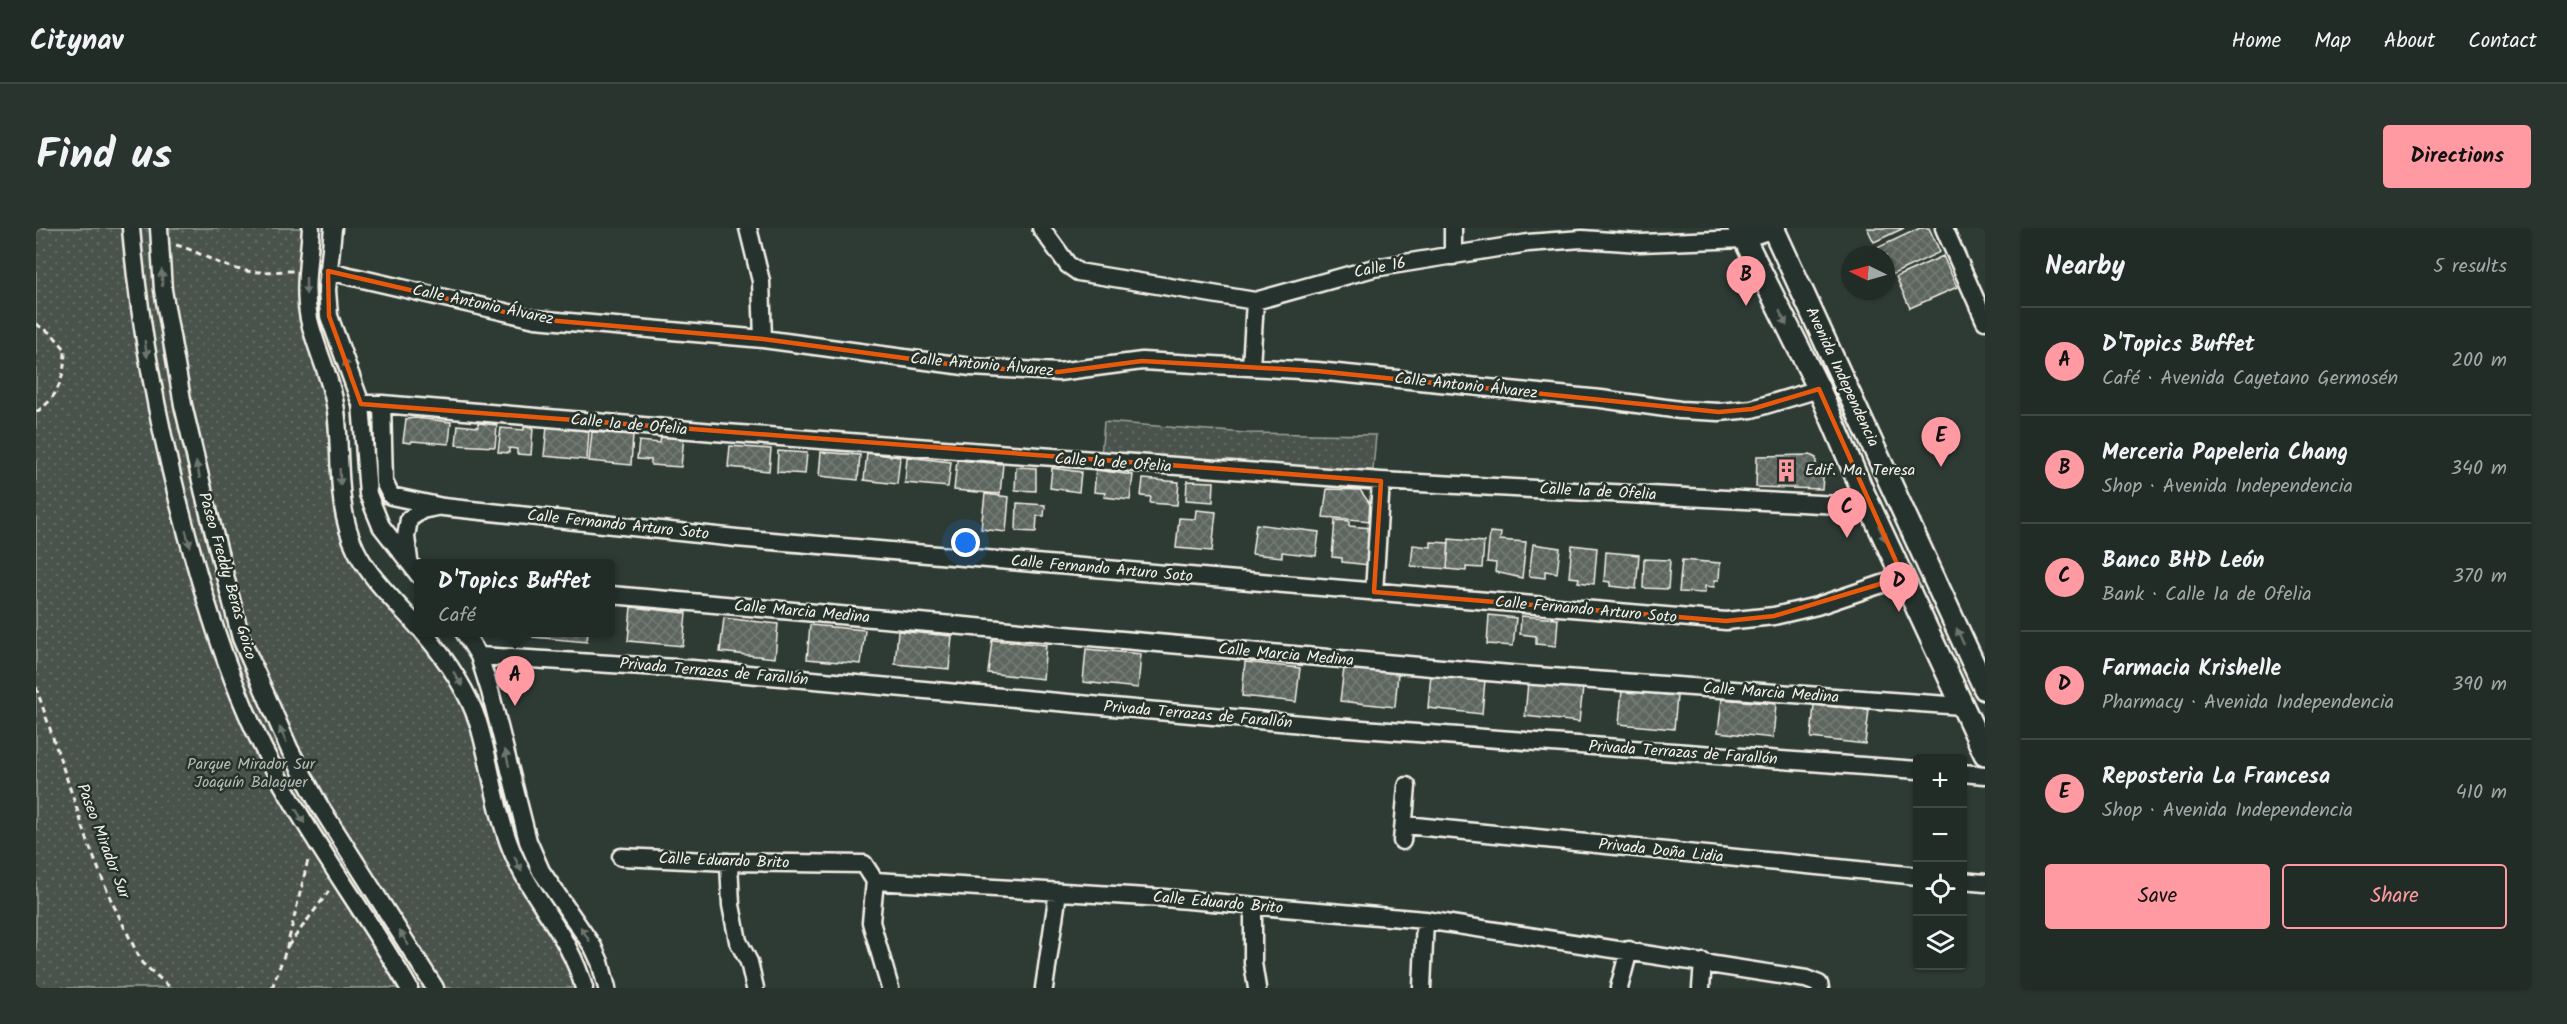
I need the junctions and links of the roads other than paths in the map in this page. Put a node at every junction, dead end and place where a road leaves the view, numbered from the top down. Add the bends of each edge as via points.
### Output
1 (131, 228) edge
2 (311, 228) edge
3 (333, 228) edge
4 (748, 228) edge
5 (1041, 228) edge
6 (1453, 228) edge
7 (1774, 228) edge
8 (1944, 228) edge
9 (1742, 233) edge
10 (159, 234) edge
11 (1453, 256) junction
12 (328, 271) junction
13 (1255, 301) junction
14 (1985, 321) edge
15 (763, 339) junction
16 (1251, 367) junction
17 (1819, 389) junction
18 (361, 404) junction
19 (382, 404) junction
20 (1381, 481) junction
21 (1863, 492) junction
22 (443, 507) junction
23 (414, 565) edge
24 (414, 568) edge
25 (1903, 577) junction
26 (1374, 592) junction
27 (615, 594) edge
28 (414, 622) edge
29 (426, 637) edge
30 (467, 637) edge
31 (479, 656) junction
32 (1974, 665) junction
33 (1949, 676) junction
34 (1985, 689) edge
35 (1962, 706) junction
36 (1985, 754) edge
37 (1913, 770) edge
38 (1967, 773) edge
39 (1985, 775) edge
40 (1407, 786) dead end
41 (621, 857) dead end
42 (729, 862) junction
43 (1913, 876) edge
44 (875, 881) junction
45 (1967, 881) edge
46 (1985, 883) edge
47 (1058, 892) junction
48 (1253, 906) junction
49 (1425, 920) junction
50 (1629, 950) junction
51 (1703, 962) junction
52 (1820, 986) edge
53 (409, 988) edge
54 (435, 988) edge
55 (584, 988) edge
56 (607, 988) edge
57 (755, 988) edge
58 (890, 988) edge
59 (1044, 988) edge
60 (1257, 988) edge
61 (1422, 988) edge
62 (1619, 988) edge
63 (1701, 988) edge

1 -> 53 street, Paseo Freddy Beras Goico via 139,307 155,399 189,543 231,673 263,747 300,816
2 -> 28 street via 306,294 336,408 342,506 350,537 368,569
3 - 12 street
4 - 15 street via 761,281
5 - 13 street, Calle 16 via 1068,266 1078,273
6 - 11 street
7 - 9 street, Calle 16
32 -> 7 main road, Avenida Independencia
8 - 14 street
9 - 11 street, Calle 16 via 1640,243 1555,241
9 -> 17 main road, Avenida Independencia
54 -> 10 street, Paseo Freddy Beras Goico via 318,803 289,748 241,638 183,405 163,290
11 - 13 street, Calle 16 via 1374,268
12 - 15 street, Calle Antonio Álvarez via 535,319
18 -> 12 street via 329,316
13 - 16 street
15 - 16 street, Calle Antonio Álvarez via 971,367 1046,372 1142,361
16 - 17 street, Calle Antonio Álvarez via 1719,412 1752,409
17 - 21 main road, Avenida Independencia
18 - 19 street, Calle 1a de Ofelia
18 - 24 street via 368,494 373,510
19 - 20 street, Calle 1a de Ofelia
19 - 22 street, Calle Fernando Arturo Soto via 384,482 391,496
20 - 21 street, Calle 1a de Ofelia via 1839,505
20 - 26 street
21 -> 25 main road, Avenida Independencia
22 - 23 street via 422,510 409,519 406,537
22 - 26 street, Calle Fernando Arturo Soto via 736,538
25 - 26 street, Calle Fernando Arturo Soto via 1817,606 1726,621
25 - 33 main road, Avenida Independencia
27 - 35 street, Calle Marcia Medina via 1522,675
29 -> 55 street via 465,690 478,722 512,851 570,948
30 - 31 street
31 - 37 street, Privada Terrazas de Farallón via 692,669 1335,727
56 -> 31 street via 593,947 541,871 528,841
32 - 33 main road
32 - 34 main road, Avenida Independencia
33 - 35 main road, Avenida Independencia
35 - 36 main road, Avenida Independencia
38 - 39 street
40 - 43 street, Privada Doña Lidia via 1403,833
41 - 42 street, Calle Eduardo Brito
42 - 44 street, Calle Eduardo Brito via 864,864
42 - 57 street via 738,941
44 - 47 street, Calle Eduardo Brito
44 - 58 street via 872,922
45 - 46 street
47 - 48 street, Calle Eduardo Brito
47 - 59 street
48 - 49 street, Calle Eduardo Brito
48 - 60 street
49 - 50 street, Calle Eduardo Brito
49 - 61 street
50 - 51 street, Calle Eduardo Brito
50 - 62 street
51 - 52 street, Calle Eduardo Brito via 1806,979
51 - 63 street

